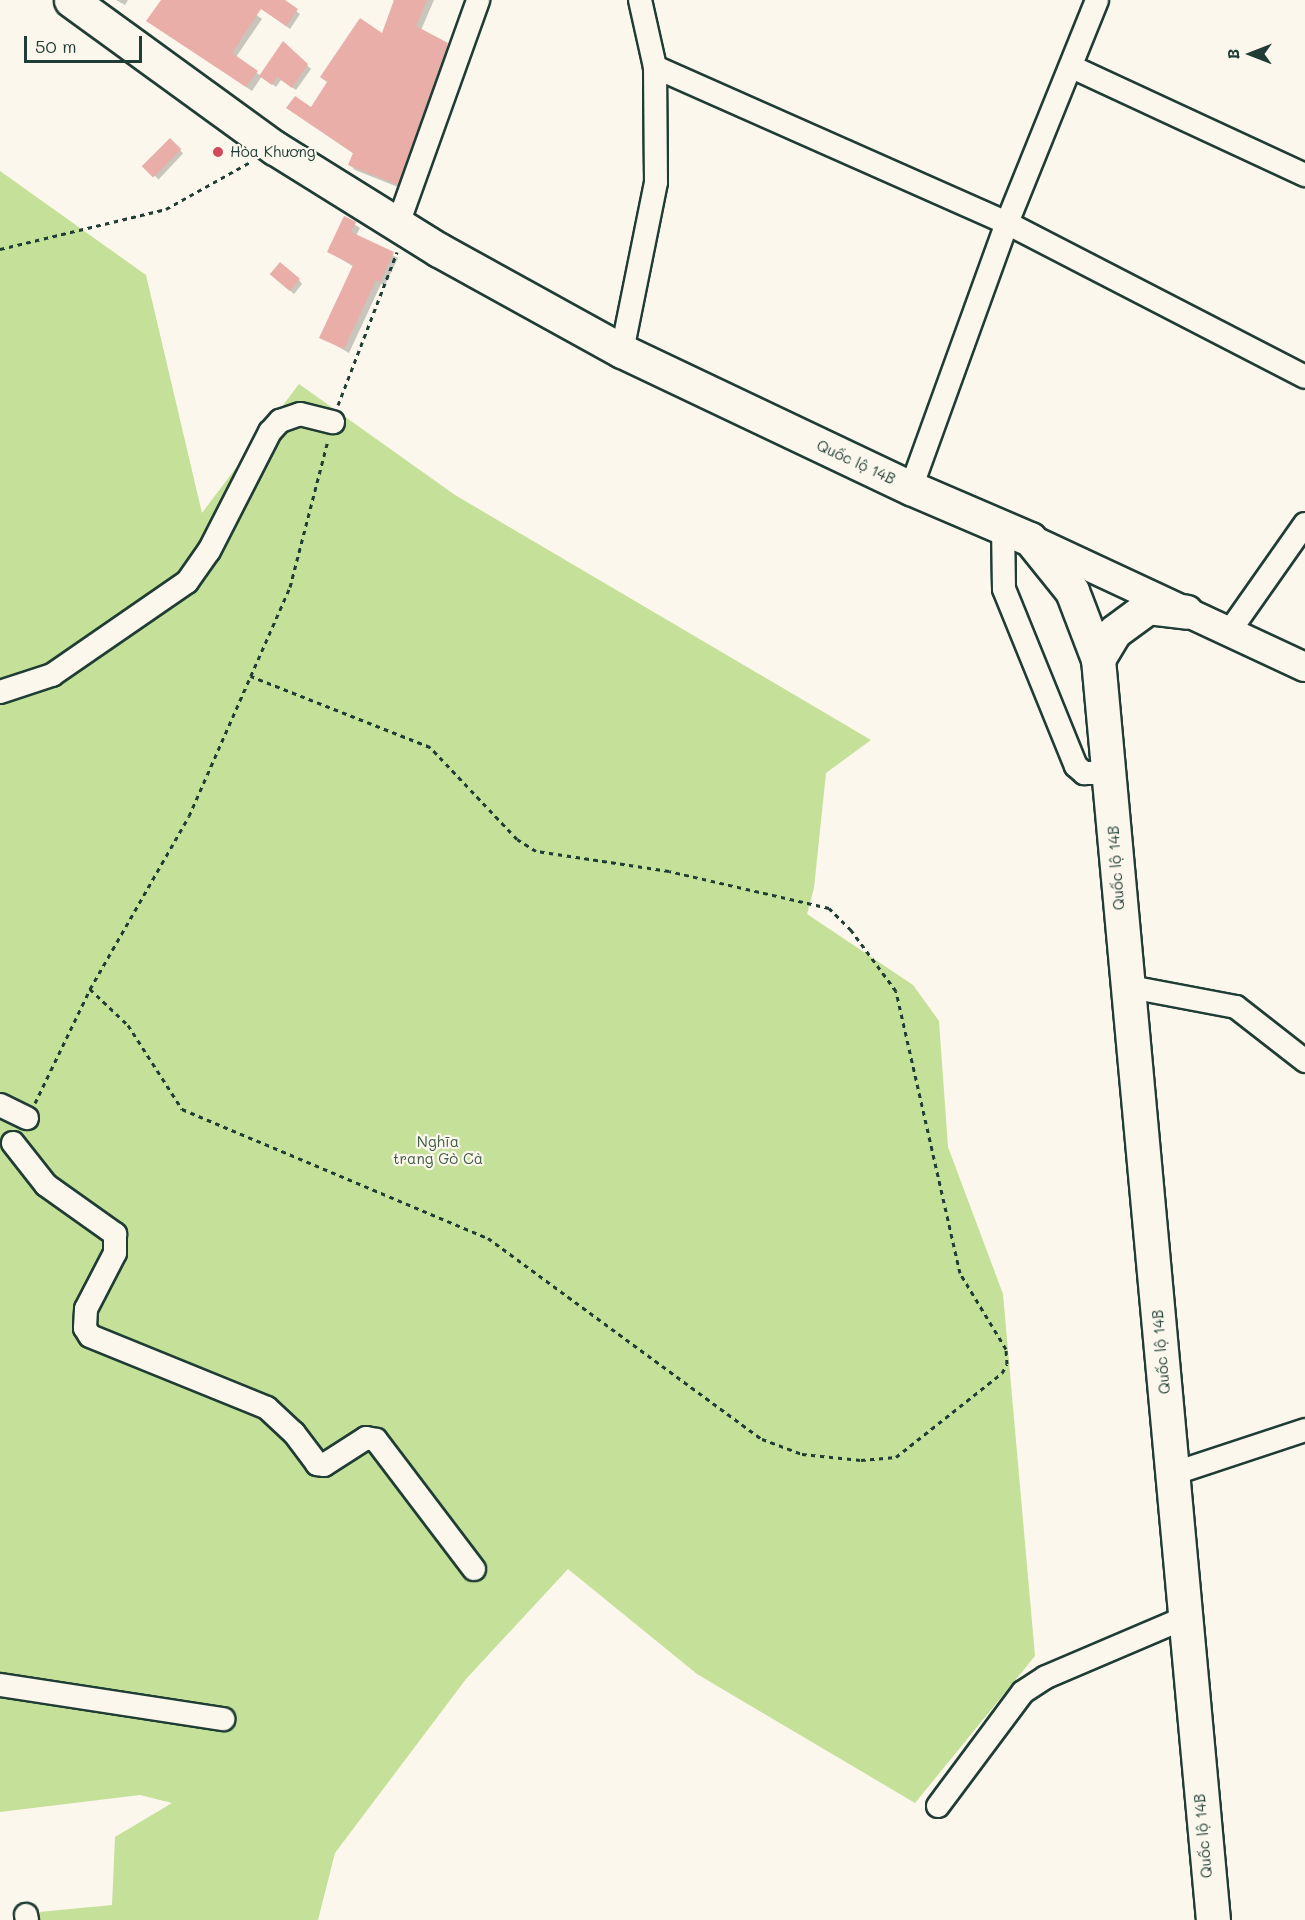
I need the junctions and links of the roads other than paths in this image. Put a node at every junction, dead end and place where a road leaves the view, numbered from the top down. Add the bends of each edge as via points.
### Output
1 (71, 0) edge
2 (478, 0) edge
3 (640, 0) edge
4 (1097, 0) edge
5 (654, 67) junction
6 (1072, 67) junction
7 (1305, 175) edge
8 (1007, 223) junction
9 (402, 227) junction
10 (622, 351) junction
11 (1305, 377) edge
12 (333, 422) road end
13 (911, 488) junction
14 (1305, 524) edge
15 (1017, 532) junction
16 (1186, 612) junction
17 (1229, 632) junction
18 (1098, 659) junction
19 (1305, 668) edge
20 (0, 692) edge
21 (1109, 773) junction
22 (1125, 986) junction
23 (1305, 1061) edge
24 (0, 1105) edge
25 (27, 1118) road end
26 (13, 1143) dead end
27 (1305, 1430) edge
28 (1173, 1474) junction
29 (474, 1569) dead end
30 (1184, 1618) junction
31 (0, 1684) edge
32 (222, 1719) dead end
33 (938, 1806) dead end
34 (1213, 1920) edge

1 - 9 highway, Quốc lộ 14B via 275,148
2 - 9 street
3 - 5 street
4 - 6 street
5 - 8 street
5 - 10 street via 656,182
6 - 7 street
6 - 8 street
8 - 11 street
8 - 13 street
9 - 10 highway, Quốc lộ 14B
10 - 13 highway, Quốc lộ 14B
12 - 20 street via 300,414 280,421 270,432 209,551 187,582 52,675
13 - 15 highway, Quốc lộ 14B
14 - 17 street
15 - 16 main road
15 - 18 highway, Quốc lộ 14B via 1072,591
15 - 21 street via 1001,580 1076,766 1084,772
16 - 17 main road
16 - 18 highway via 1148,607 1114,632
17 - 19 main road
18 - 21 highway, Quốc lộ 14B
21 - 22 highway, Quốc lộ 14B
22 - 23 street via 1236,1007
22 - 28 highway, Quốc lộ 14B
24 - 25 street
26 - 29 street via 46,1185 114,1234 115,1253 86,1309 85,1328 90,1336 267,1408 294,1433 317,1464 324,1465 366,1438 376,1440
27 - 28 street
28 - 30 highway, Quốc lộ 14B
30 - 33 street via 1046,1677 1023,1692
30 - 34 highway, Quốc lộ 14B
31 - 32 street

